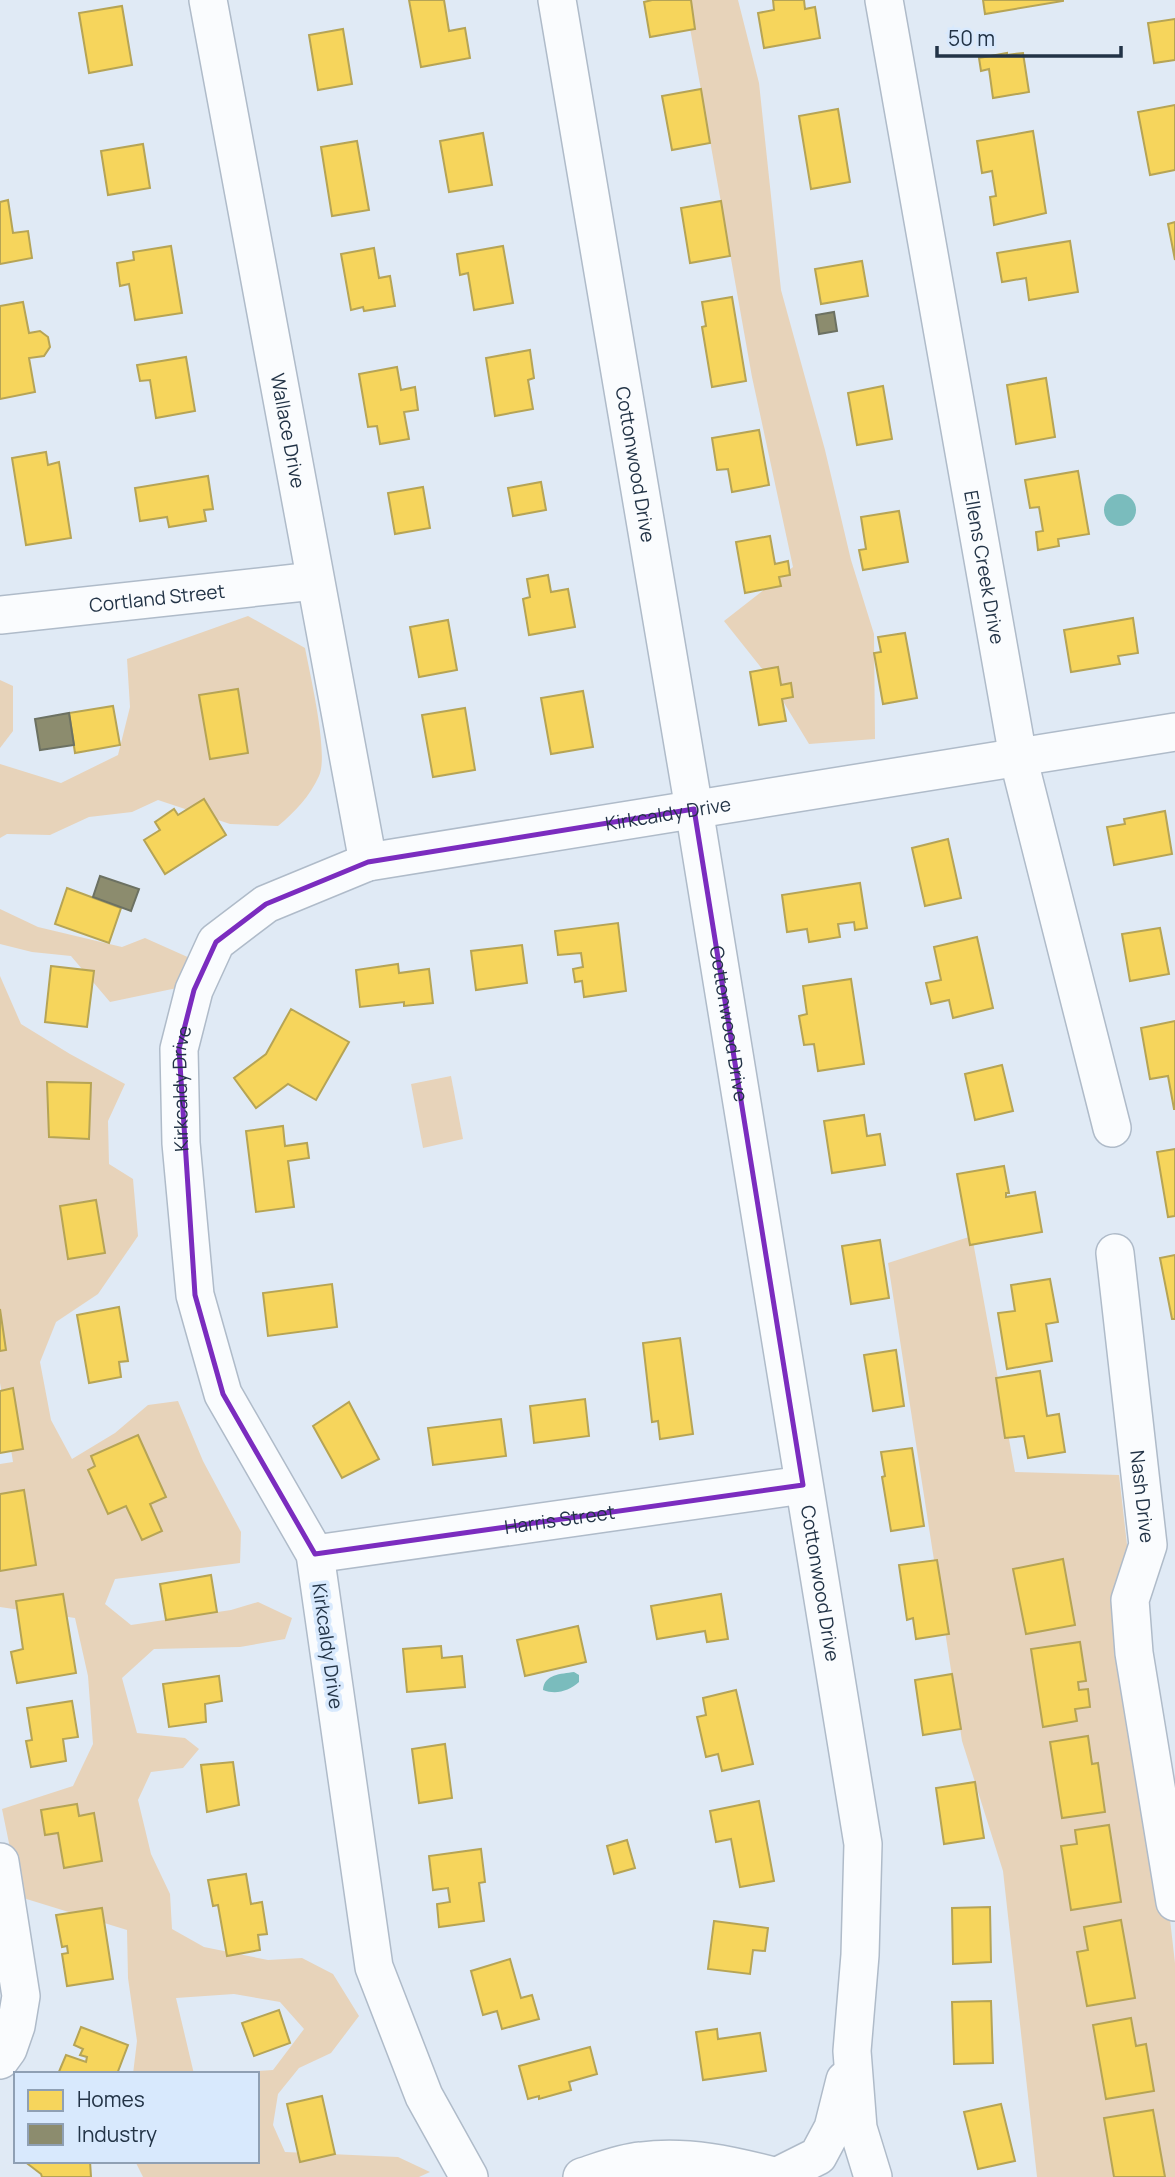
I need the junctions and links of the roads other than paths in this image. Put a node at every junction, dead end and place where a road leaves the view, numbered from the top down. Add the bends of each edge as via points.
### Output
1 (208, 0) edge
2 (557, 0) edge
3 (884, 0) edge
4 (314, 581) junction
5 (0, 615) edge
6 (1175, 732) edge
7 (1018, 757) junction
8 (694, 809) junction
9 (368, 862) junction
10 (1112, 1128) dead end
11 (1115, 1253) dead end
12 (803, 1485) junction
13 (315, 1554) junction
14 (0, 1862) edge
15 (1175, 1902) edge
16 (852, 2051) junction
17 (0, 2060) edge
18 (469, 2177) edge
19 (582, 2177) edge
20 (776, 2177) edge
21 (873, 2177) edge

1 - 4 street, Wallace Drive
2 - 8 street, Cottonwood Drive
3 - 7 street, Ellens Creek Drive
4 - 5 street, Cortland Street
4 - 9 street, Wallace Drive
6 - 7 street, Kirkcaldy Drive
7 - 8 street, Kirkcaldy Drive
7 - 10 street, Ellens Creek Drive
8 - 9 street, Kirkcaldy Drive
8 - 12 street, Cottonwood Drive
9 - 13 street, Kirkcaldy Drive via 266,904 216,942 194,990 178,1049 195,1295 223,1394
11 - 15 street, Nash Drive via 1148,1545 1130,1600 1133,1653
12 - 13 street, Harris Street
12 - 16 street, Cottonwood Drive via 863,1844
13 - 18 street, Kirkcaldy Drive via 374,1968 424,2096
14 - 17 street via 21,1996 16,2026
16 - 20 street, Cottonwood Drive via 833,2128 818,2156
16 - 21 street, Cottonwood Drive via 858,2128
19 - 20 street via 639,2161 668,2159 698,2160

